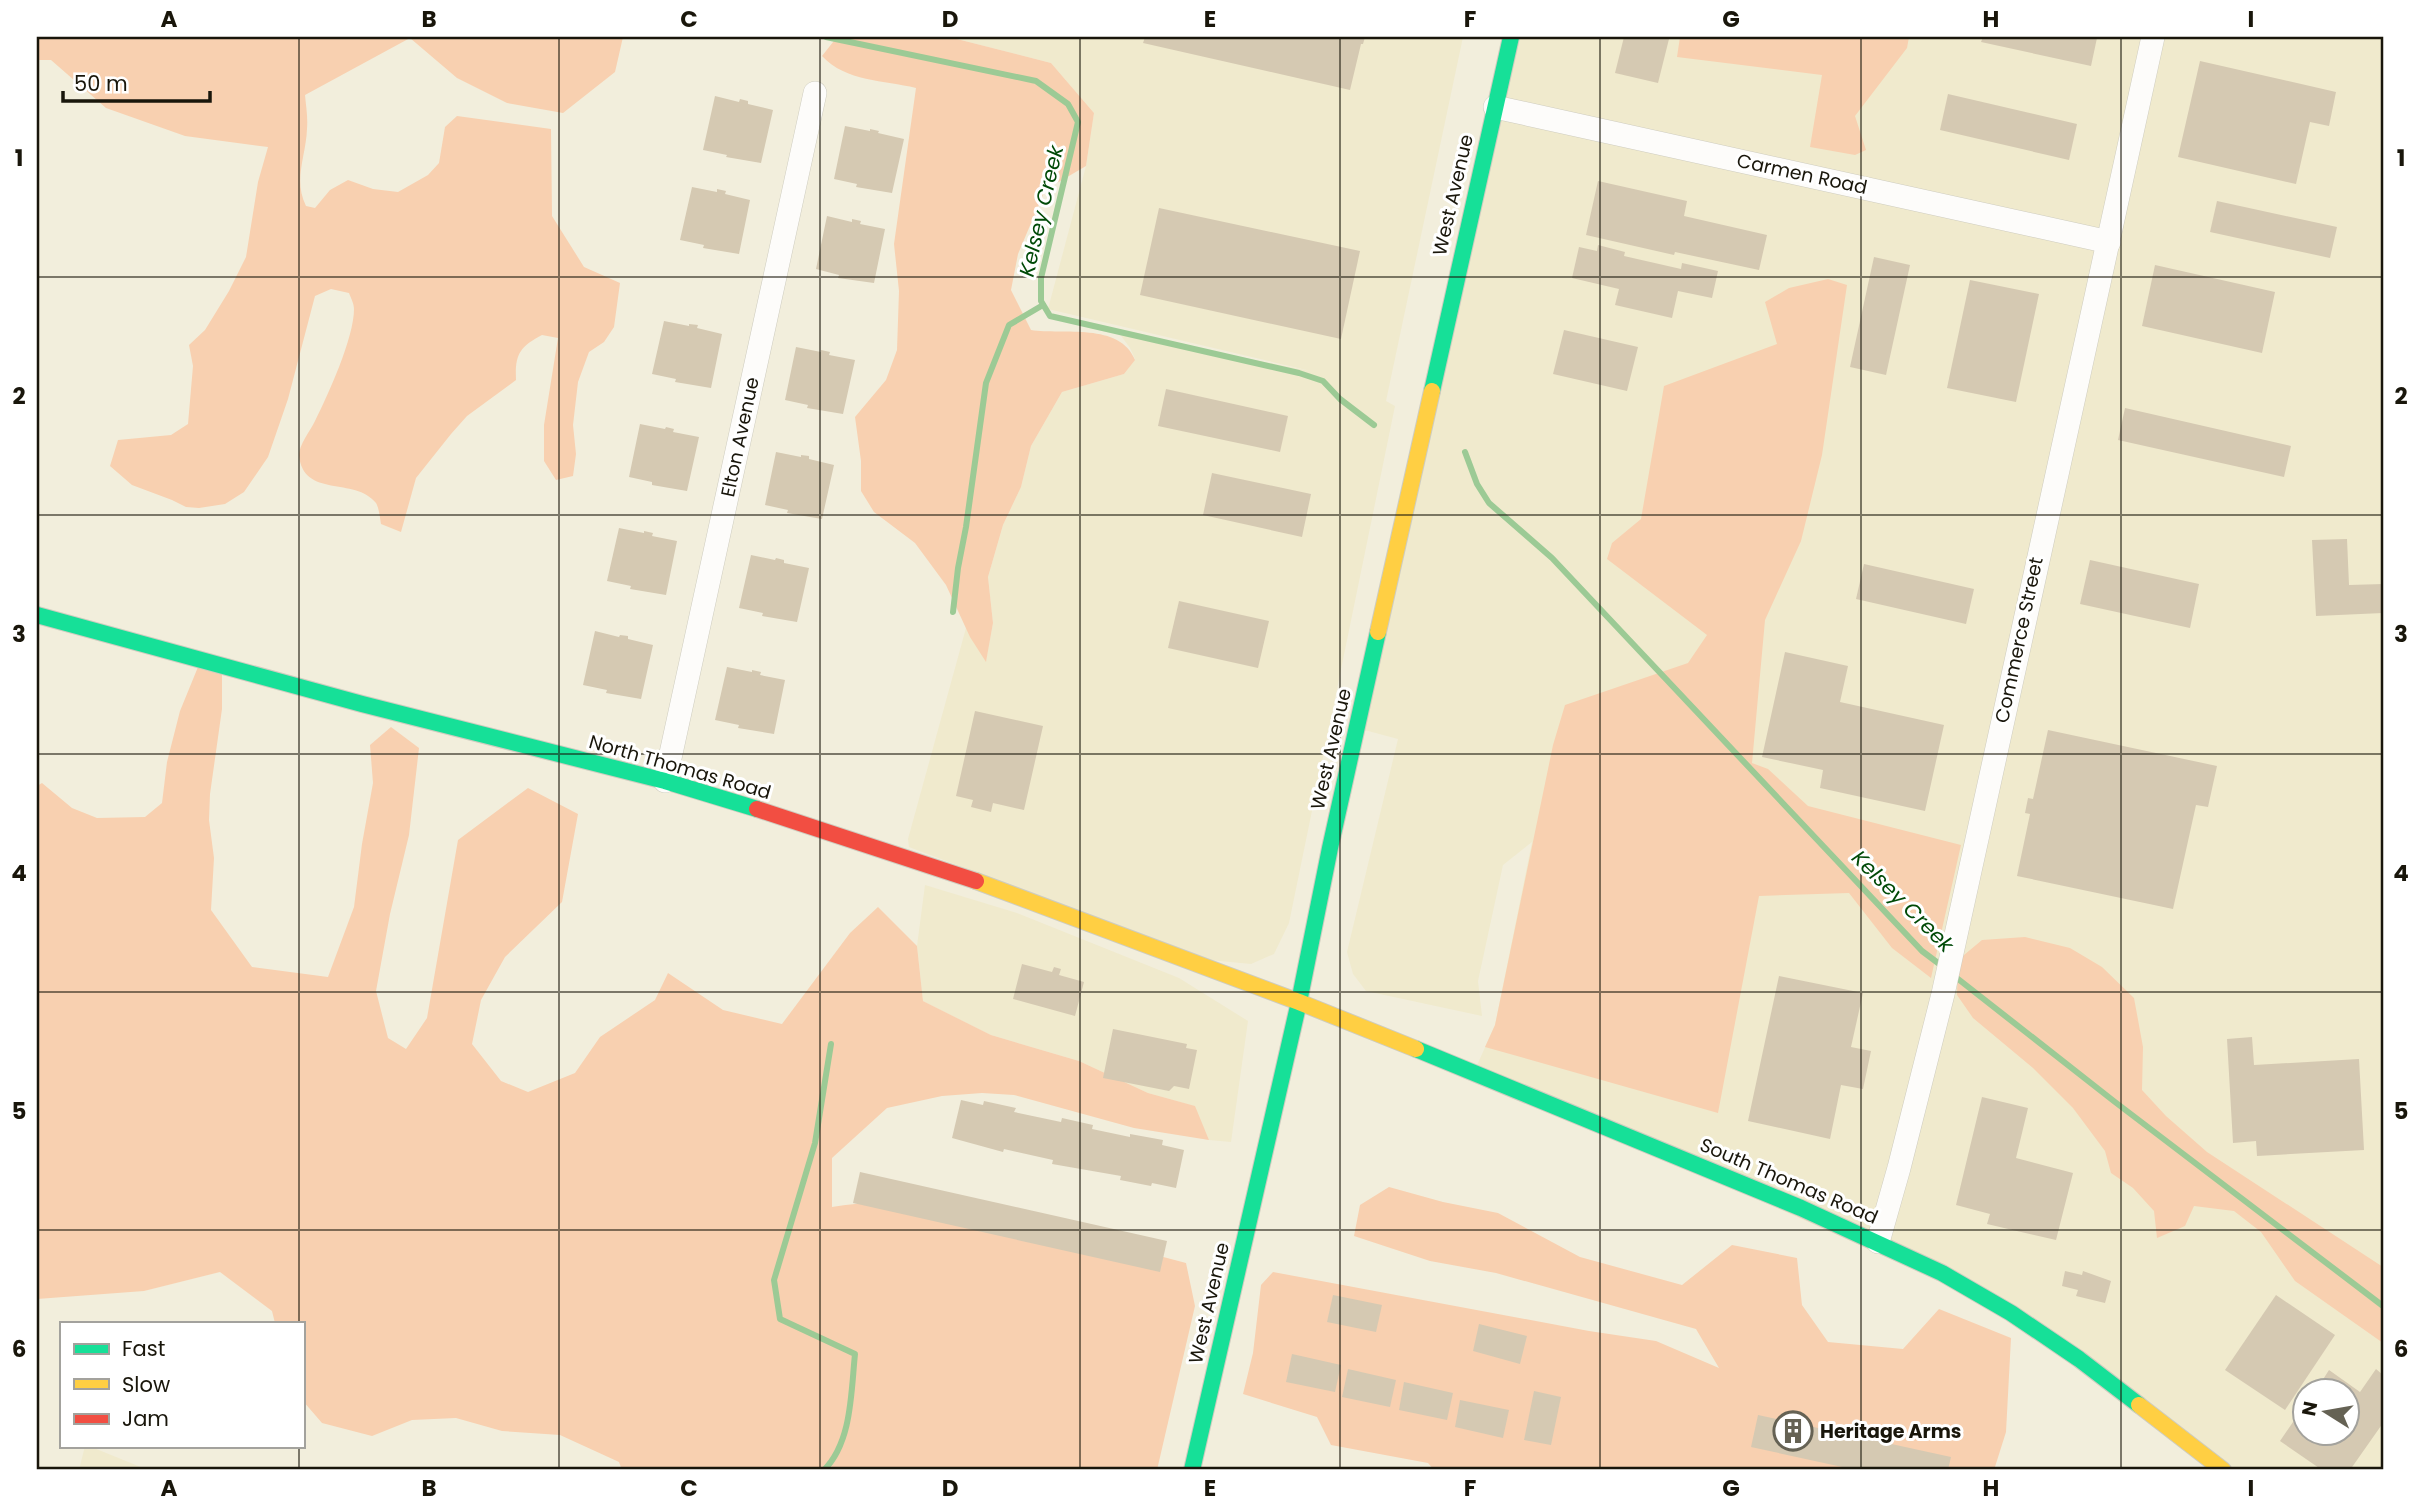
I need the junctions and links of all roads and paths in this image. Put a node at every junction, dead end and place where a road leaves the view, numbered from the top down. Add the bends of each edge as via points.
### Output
1 (1511, 37) edge
2 (2153, 37) edge
3 (815, 93) dead end
4 (1495, 107) junction
5 (2109, 242) junction
6 (37, 615) edge
7 (665, 782) junction
8 (1299, 1002) junction
9 (1878, 1242) junction
10 (1192, 1470) edge
11 (2223, 1470) edge

1 - 4 street, West Avenue
2 - 5 street, Commerce Street
3 - 7 street, Elton Avenue
4 - 5 street, Carmen Road
4 - 8 street, West Avenue
5 - 9 street, Commerce Street via 1943,994
6 - 7 street, North Thomas Road
7 - 8 street, North Thomas Road via 976,881
8 - 9 street, South Thomas Road
8 - 10 street, West Avenue
9 - 11 street, South Thomas Road via 2021,1320

